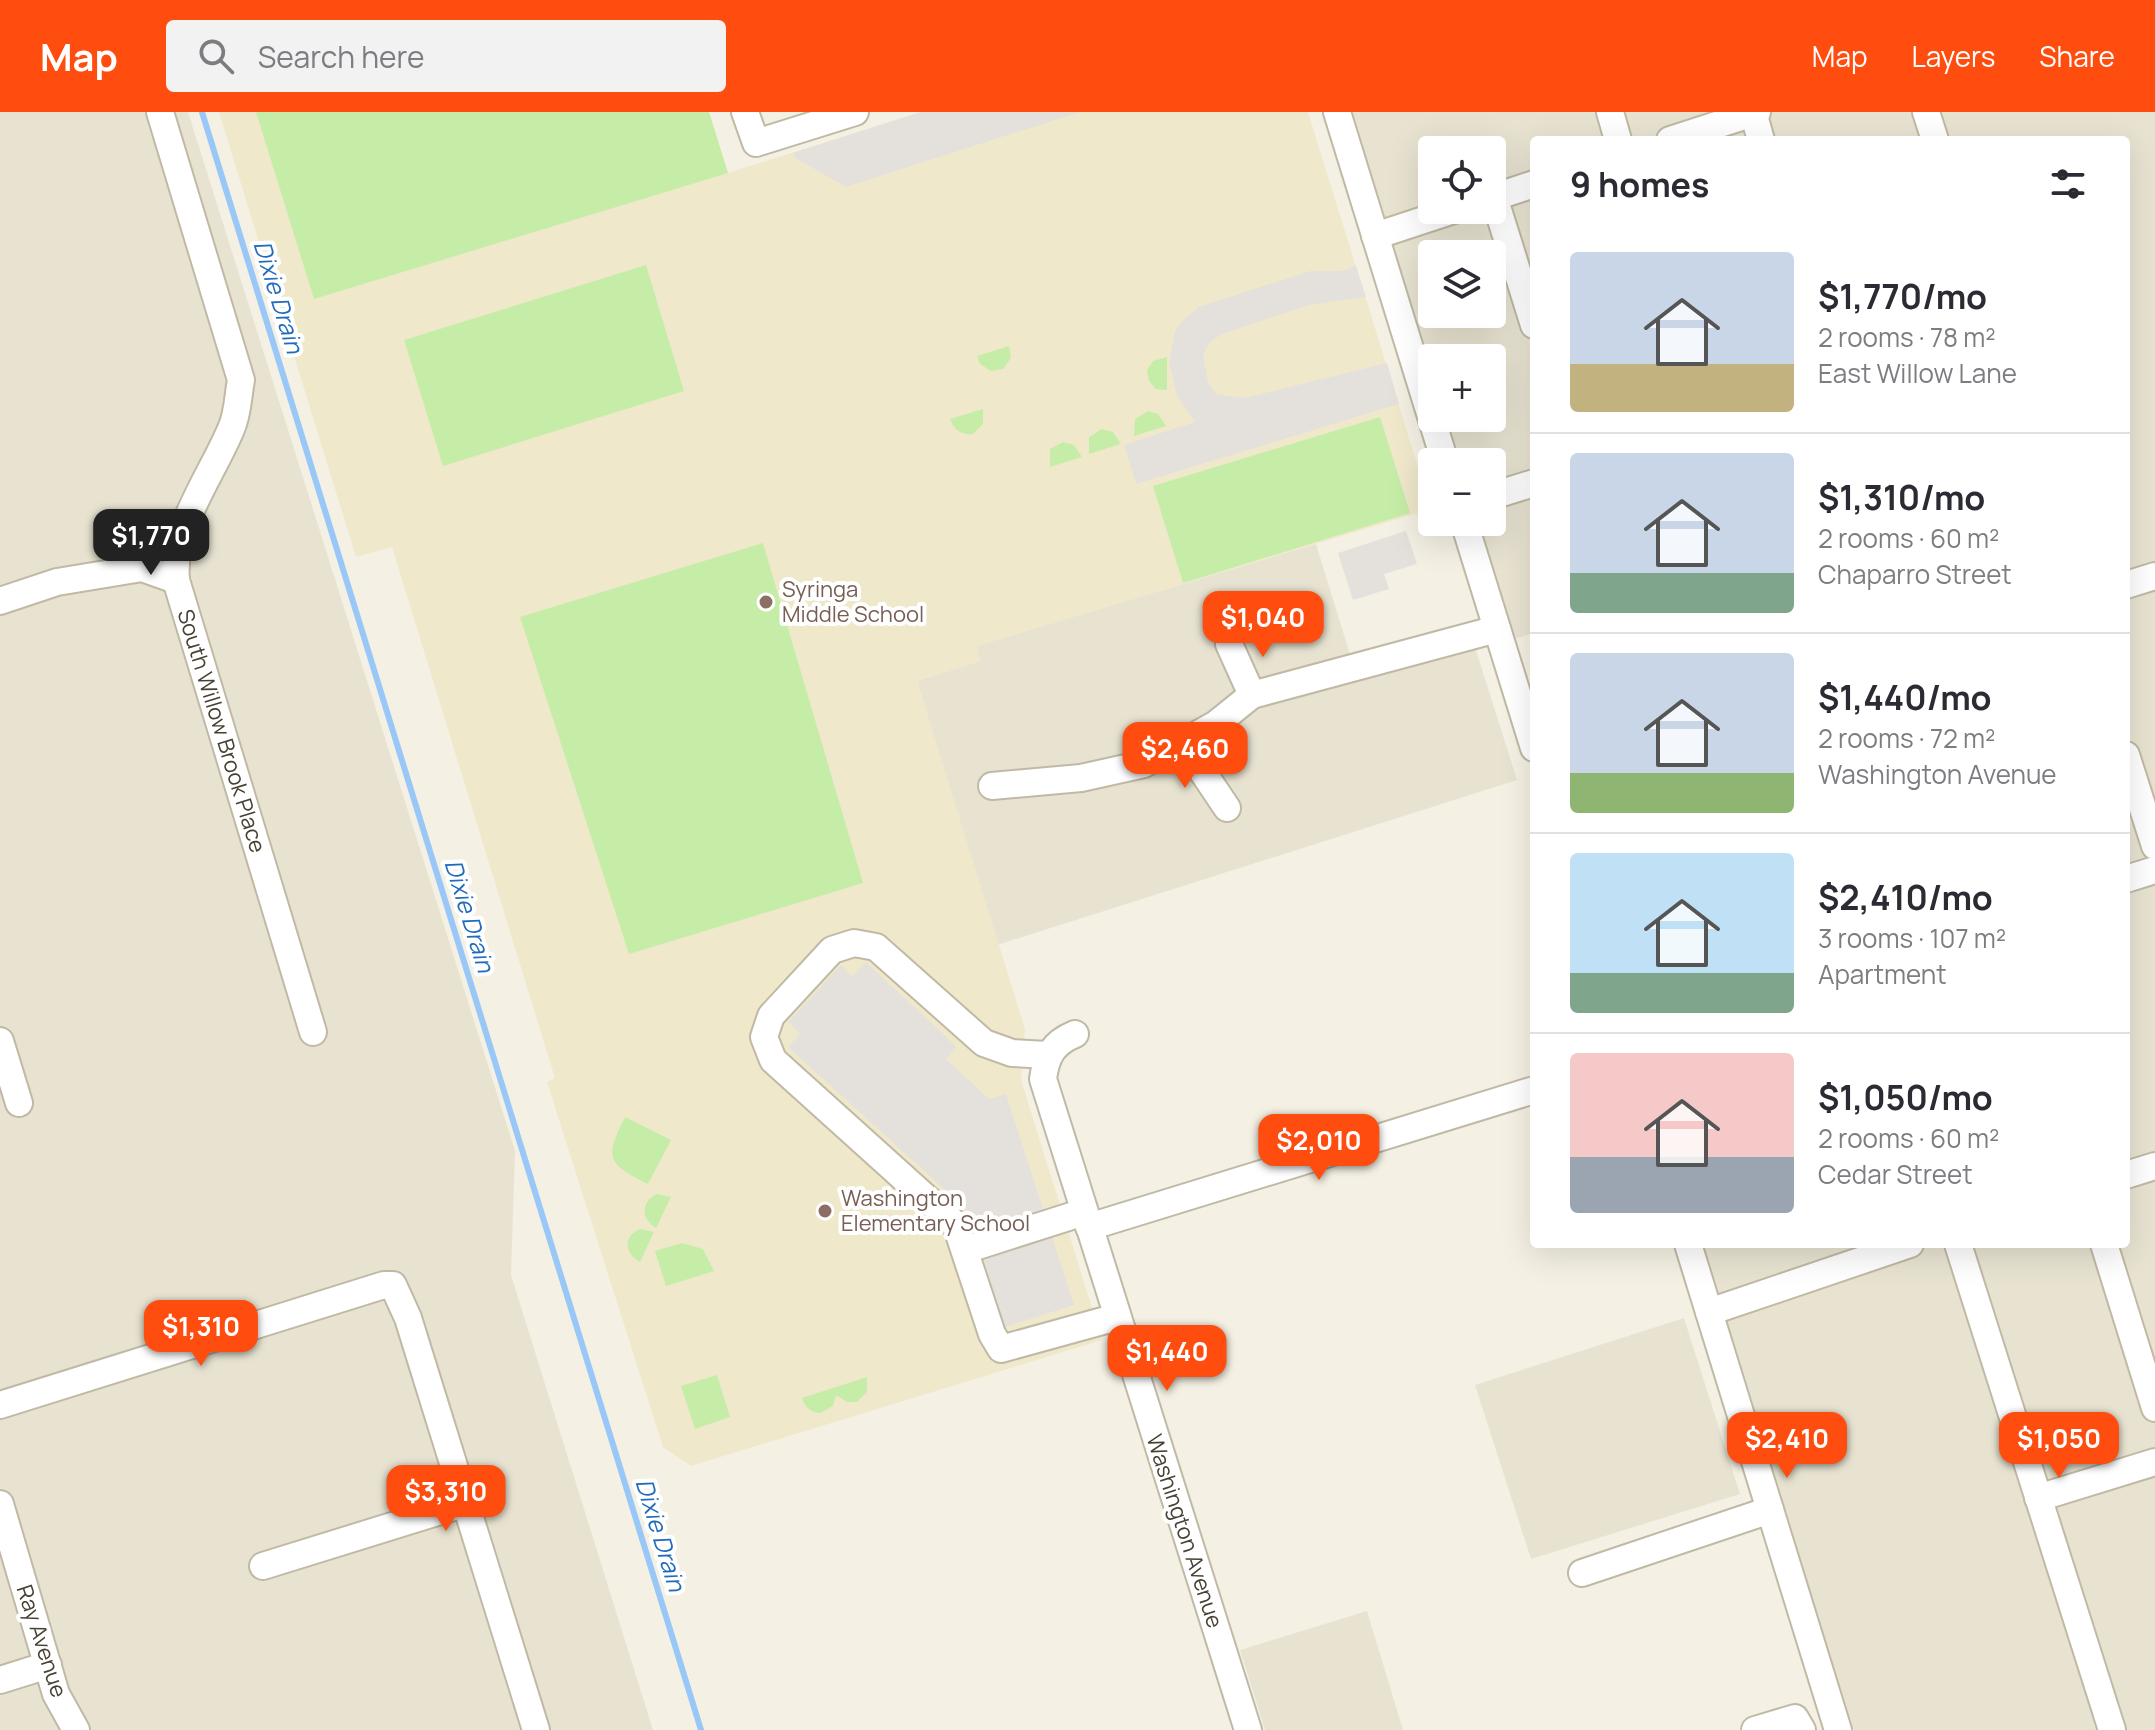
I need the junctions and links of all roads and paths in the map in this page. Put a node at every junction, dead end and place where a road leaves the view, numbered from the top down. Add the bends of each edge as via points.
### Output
1 (160, 112) edge
2 (745, 112) edge
3 (855, 112) edge
4 (1337, 112) edge
5 (1610, 112) edge
6 (1754, 112) edge
7 (1926, 112) edge
8 (1617, 136) edge
9 (1682, 136) edge
10 (1760, 136) edge
11 (1934, 136) edge
12 (1530, 185) edge
13 (1506, 193) edge
14 (1418, 222) edge
15 (1502, 224) edge
16 (1375, 236) junction
17 (1530, 313) edge
18 (1441, 448) edge
19 (1530, 484) edge
20 (1506, 492) edge
21 (1468, 536) edge
22 (2155, 576) edge
23 (176, 580) junction
24 (2130, 584) edge
25 (0, 601) edge
26 (1497, 629) junction
27 (1229, 644) dead end
28 (1252, 695) junction
29 (1530, 735) edge
30 (1184, 744) junction
31 (2130, 768) edge
32 (992, 786) dead end
33 (1227, 808) dead end
34 (2155, 846) edge
35 (2155, 870) edge
36 (2130, 878) edge
37 (313, 1032) dead end
38 (1075, 1034) dead end
39 (0, 1041) edge
40 (1048, 1055) junction
41 (1530, 1091) edge
42 (19, 1103) dead end
43 (2155, 1166) edge
44 (2130, 1174) edge
45 (1086, 1220) junction
46 (1689, 1248) edge
47 (1898, 1248) edge
48 (1959, 1248) edge
49 (2105, 1248) edge
50 (965, 1250) junction
51 (1709, 1312) junction
52 (1117, 1317) junction
53 (0, 1405) edge
54 (2155, 1408) edge
55 (2155, 1462) edge
56 (2038, 1498) junction
57 (0, 1504) edge
58 (463, 1504) junction
59 (1770, 1510) junction
60 (263, 1566) dead end
61 (1582, 1573) dead end
62 (48, 1665) junction
63 (0, 1680) edge
64 (76, 1730) edge
65 (536, 1730) edge
66 (1248, 1730) edge
67 (1755, 1730) edge
68 (1802, 1730) edge
69 (1838, 1730) edge
70 (2112, 1730) edge

1 - 23 street, South Willow Brook Place via 241,380 233,425 174,561
2 - 3 street via 756,143
4 - 16 street
5 - 8 street
6 - 9 street
6 - 10 street
7 - 11 street
12 - 13 street
14 - 16 street
15 - 17 street
16 - 18 street
19 - 20 street
21 - 26 street
22 - 24 street
23 - 25 street via 142,568 57,582
23 - 37 street, South Willow Brook Place
26 - 28 street
26 - 29 street
27 - 28 street
28 - 30 street
30 - 32 street via 1144,764 1081,778
30 - 33 street
31 - 34 street
35 - 36 street
38 - 40 street
39 - 42 street
40 - 45 street, Washington Avenue via 1043,1079
40 - 50 street via 1002,1051 984,1043 876,947 854,943 832,950 771,1016 764,1037 773,1060 956,1225
41 - 45 street
43 - 44 street
45 - 50 street
45 - 52 street, Washington Avenue
46 - 51 street
47 - 51 street
48 - 56 street
49 - 54 street
50 - 52 street via 1001,1349
51 - 59 street
52 - 66 street, Washington Avenue
53 - 58 street via 393,1285 408,1317
55 - 56 street
56 - 70 street
57 - 62 street, Ray Avenue
58 - 60 street
58 - 65 street
59 - 61 street
59 - 69 street
62 - 63 street
62 - 64 street, Ray Avenue via 56,1694
67 - 68 street via 1795,1718

